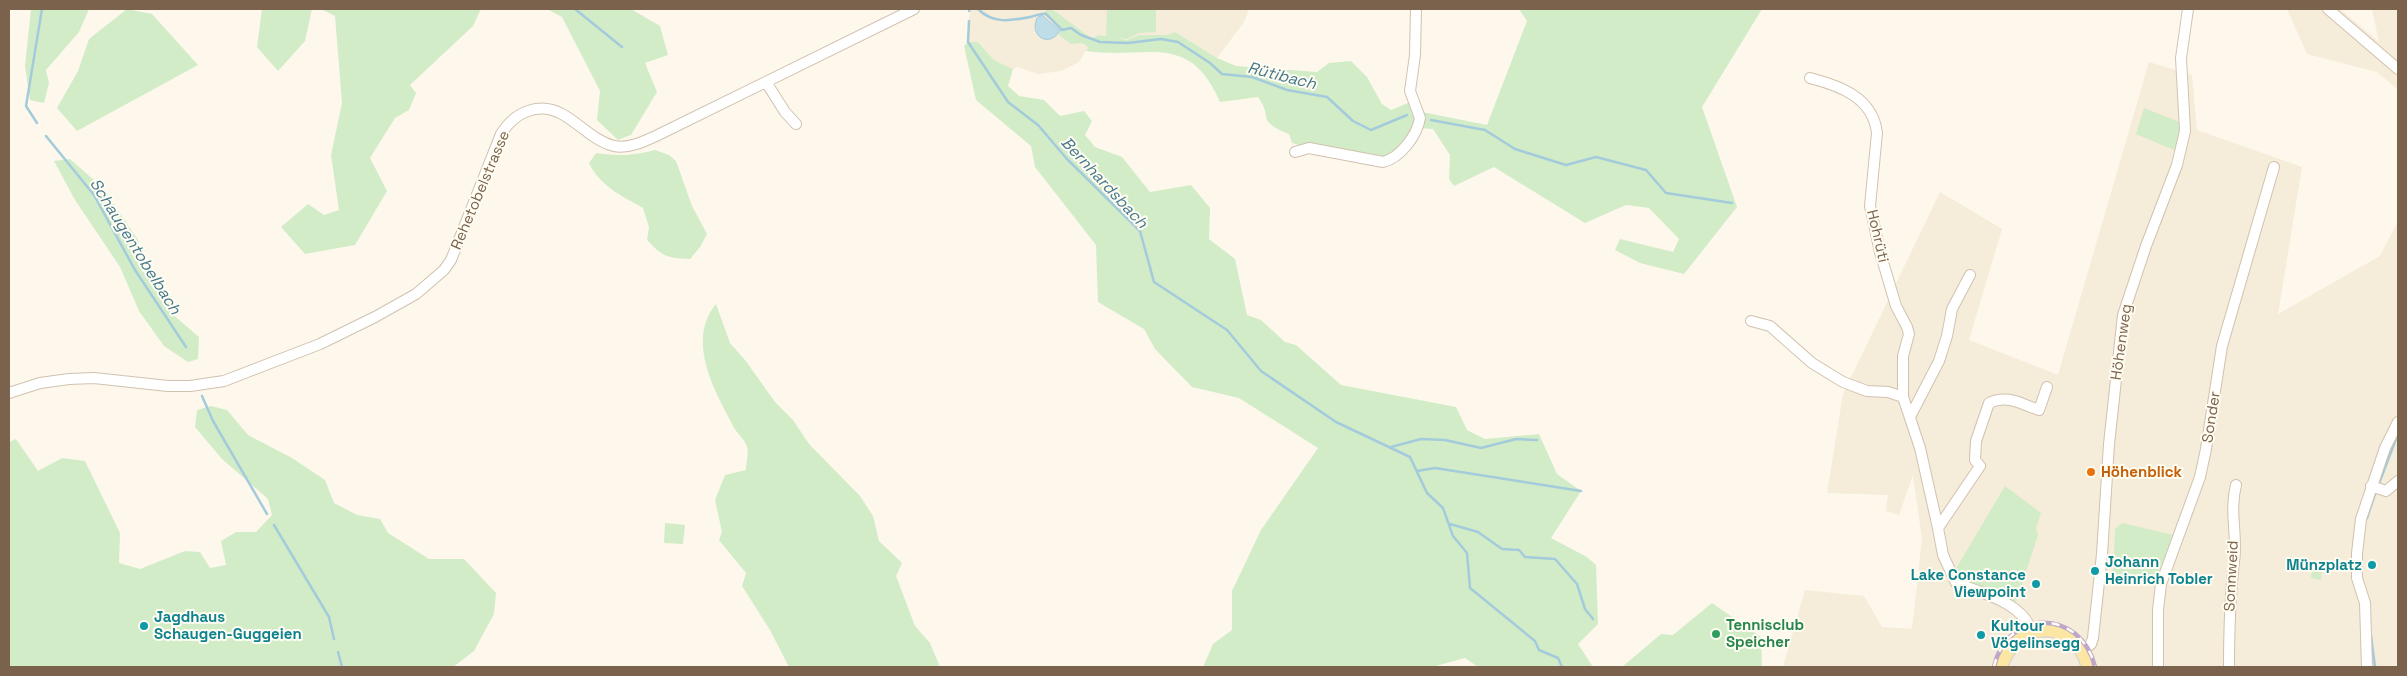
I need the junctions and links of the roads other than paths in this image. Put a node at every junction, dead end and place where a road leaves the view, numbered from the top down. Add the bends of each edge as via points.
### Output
1 (914, 9) edge
2 (1416, 9) edge
3 (2188, 9) edge
4 (2328, 9) edge
5 (2398, 69) edge
6 (1810, 78) dead end
7 (766, 82) junction
8 (796, 124) dead end
9 (1295, 152) dead end
10 (2274, 167) dead end
11 (1970, 275) dead end
12 (1751, 321) dead end
13 (2047, 387) dead end
14 (9, 393) edge
15 (1903, 397) junction
16 (1910, 417) junction
17 (2398, 422) edge
18 (2398, 481) edge
19 (2236, 485) dead end
20 (2375, 488) junction
21 (1938, 528) junction
22 (2032, 632) junction
23 (2081, 651) junction
24 (2001, 667) edge
25 (2088, 667) edge
26 (2158, 667) edge
27 (2230, 667) edge
28 (2367, 667) edge

1 - 7 street, Rehetobelstrasse
2 - 9 street via 1410,91 1420,118 1402,151 1392,160 1382,162 1309,148
3 - 23 street, Höhenweg via 2182,58 2185,131 2124,315 2108,453 2093,638
4 - 5 street
6 - 15 street, Hohrüti via 1837,85 1853,94 1872,113 1876,124 1870,206 1894,297 1909,334 1903,356
7 - 8 street
7 - 14 street, Rehetobelstrasse via 629,146 616,146 596,138 553,110 521,113 501,134 458,246 444,270 416,294 384,313 243,375 208,384 168,386 69,378
10 - 26 street, Sonder via 2222,346 2200,477 2161,584
11 - 16 street via 1952,308 1939,361
12 - 15 street via 1770,326 1812,363 1843,382 1867,391
13 - 21 street via 2039,410 2007,398 1989,403 1976,441 1975,460 1980,466
15 - 16 street, Hohrüti
16 - 21 street, Hohrüti
17 - 20 street via 2385,448
18 - 20 street via 2386,491
19 - 27 street, Sonnweid via 2232,506 2234,563 2229,600
20 - 28 street via 2361,520 2357,553 2357,578 2365,604
21 - 22 street, Hohrüti via 1943,555 1956,583 2014,609 2028,622
22 - 23 main road via 2058,632
22 - 24 main road via 2014,643
23 - 25 main road

